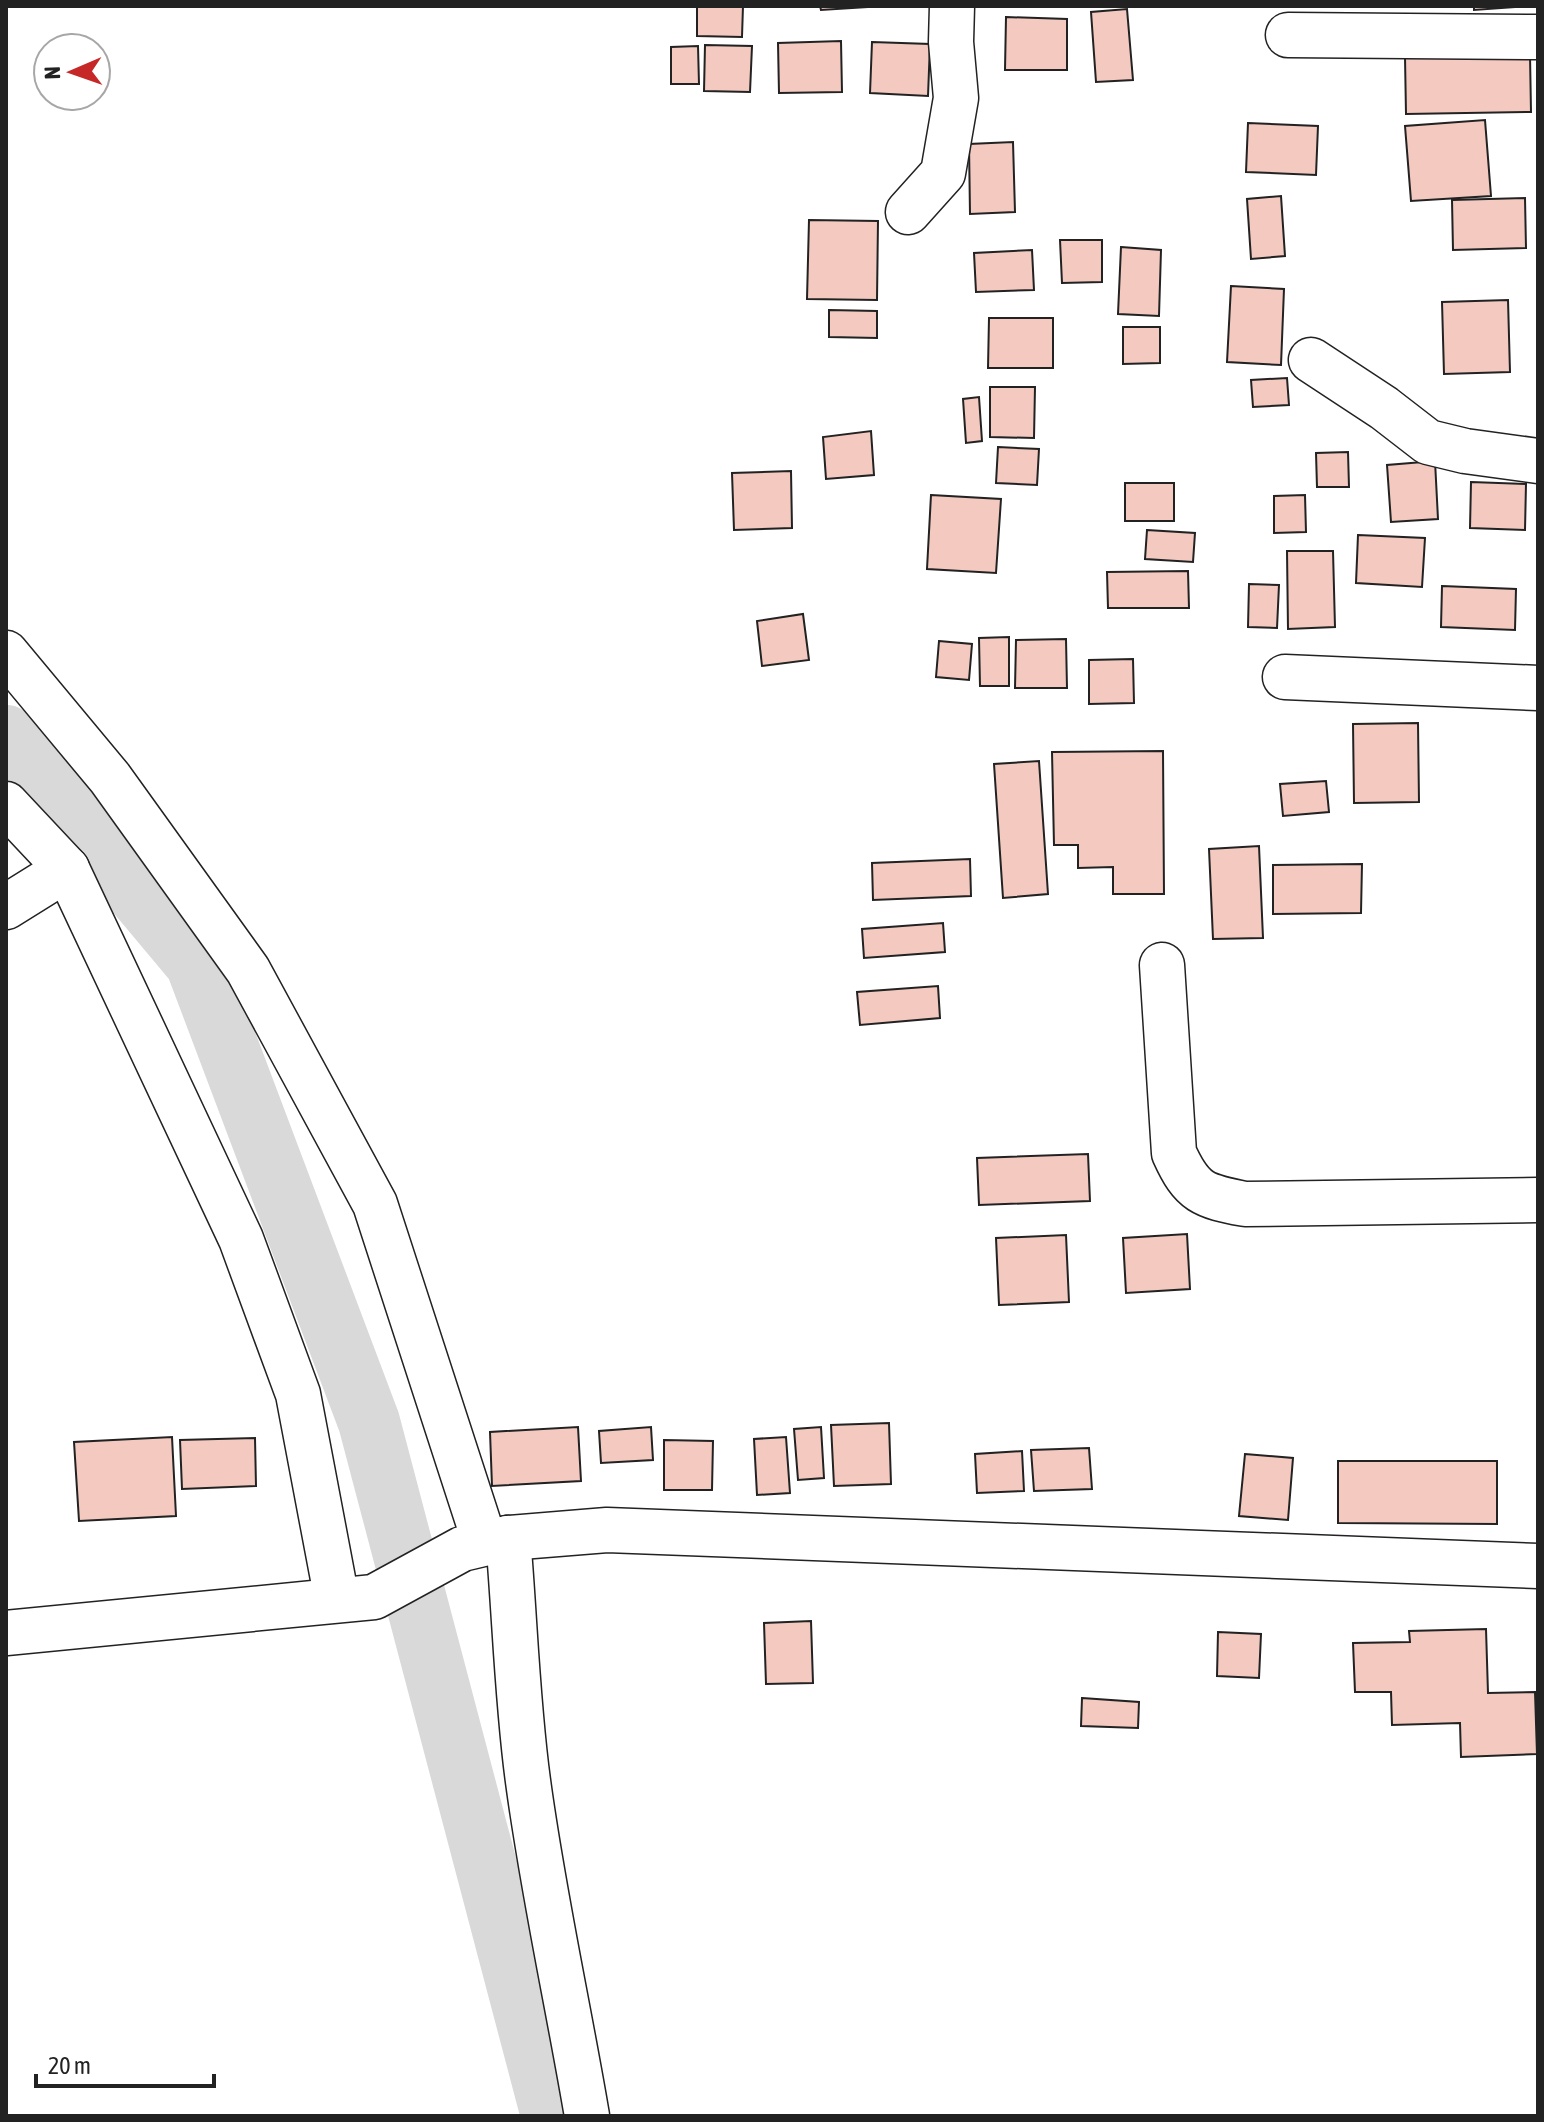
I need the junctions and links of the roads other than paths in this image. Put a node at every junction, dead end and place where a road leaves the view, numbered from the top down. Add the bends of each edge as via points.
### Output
1 (952, 6) edge
2 (1288, 35) dead end
3 (1538, 37) edge
4 (908, 212) dead end
5 (1311, 360) dead end
6 (1538, 461) edge
7 (6, 653) edge
8 (1285, 677) dead end
9 (1538, 688) edge
10 (6, 804) edge
11 (67, 869) junction
12 (6, 907) edge
13 (1162, 965) dead end
14 (1538, 1200) edge
15 (485, 1543) junction
16 (1538, 1566) edge
17 (355, 1598) junction
18 (6, 1633) edge
19 (587, 2116) edge

1 - 4 street via 956,98 943,173
2 - 3 street
5 - 6 street via 1428,442
7 - 15 street via 110,778 248,970 375,1204
8 - 9 street
10 - 11 street
11 - 12 street
11 - 17 street via 241,1239 298,1394
13 - 14 street via 1174,1153 1187,1181 1212,1198 1245,1204
15 - 16 street via 607,1530
15 - 17 street
15 - 19 street
17 - 18 street

